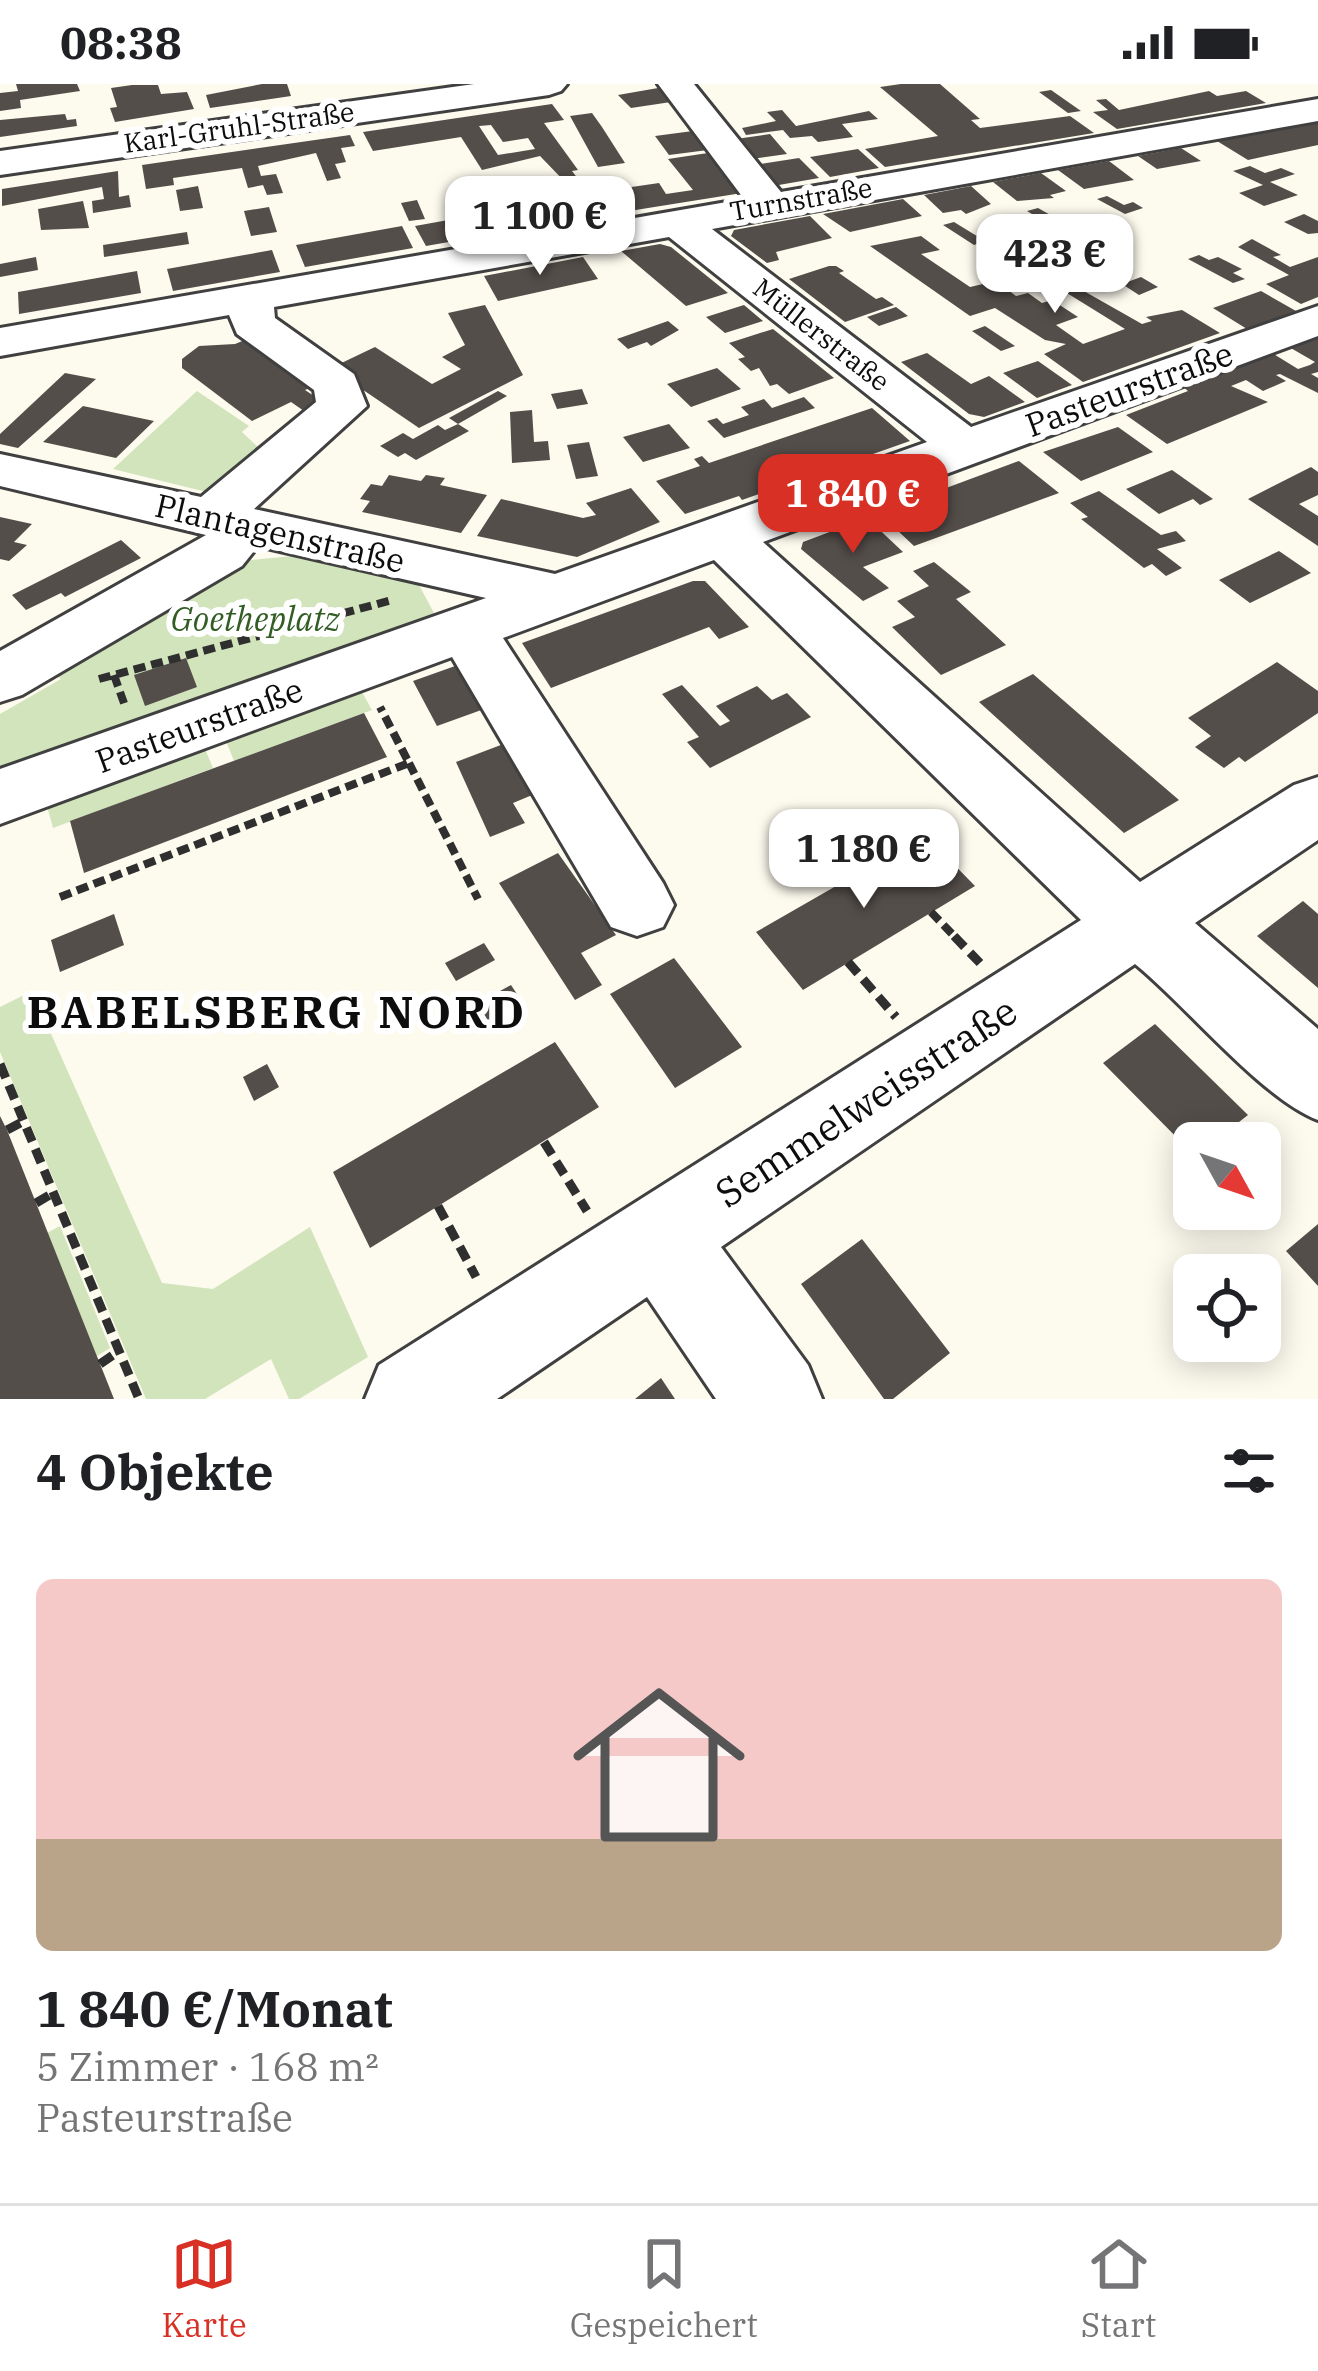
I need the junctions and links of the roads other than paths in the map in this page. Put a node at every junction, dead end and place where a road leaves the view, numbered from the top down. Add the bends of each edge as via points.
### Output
1 (549, 84) edge
2 (676, 84) edge
3 (1318, 110) edge
4 (0, 163) edge
5 (770, 206) junction
6 (676, 222) junction
7 (250, 298) junction
8 (1318, 320) edge
9 (0, 342) edge
10 (966, 448) junction
11 (0, 470) edge
12 (228, 521) junction
13 (723, 536) junction
14 (560, 595) junction
15 (466, 629) junction
16 (12, 672) edge
17 (0, 797) edge
18 (1318, 804) edge
19 (637, 905) dead end
20 (1139, 923) junction
21 (1318, 1082) edge
22 (639, 1251) junction
23 (413, 1399) edge
24 (774, 1399) edge

1 - 4 street, Karl-Gruhl-Straße
2 - 5 street
3 - 5 street, Turnstraße
5 - 6 street, Turnstraße
6 - 7 street, Turnstraße
6 - 10 street, Müllerstraße
7 - 9 street, Turnstraße
7 - 12 street via 253,324 337,384 343,406
8 - 10 street, Pasteurstraße
10 - 13 street, Pasteurstraße
11 - 12 street, Plantagenstraße
12 - 14 street, Plantagenstraße
12 - 16 street via 222,553
13 - 14 street, Pasteurstraße
13 - 20 street via 1086,882
14 - 15 street, Pasteurstraße
15 - 17 street, Pasteurstraße
15 - 19 street
18 - 20 street, Semmelweisstraße
20 - 21 street
20 - 22 street, Semmelweisstraße
22 - 23 street, Semmelweisstraße
22 - 24 street

